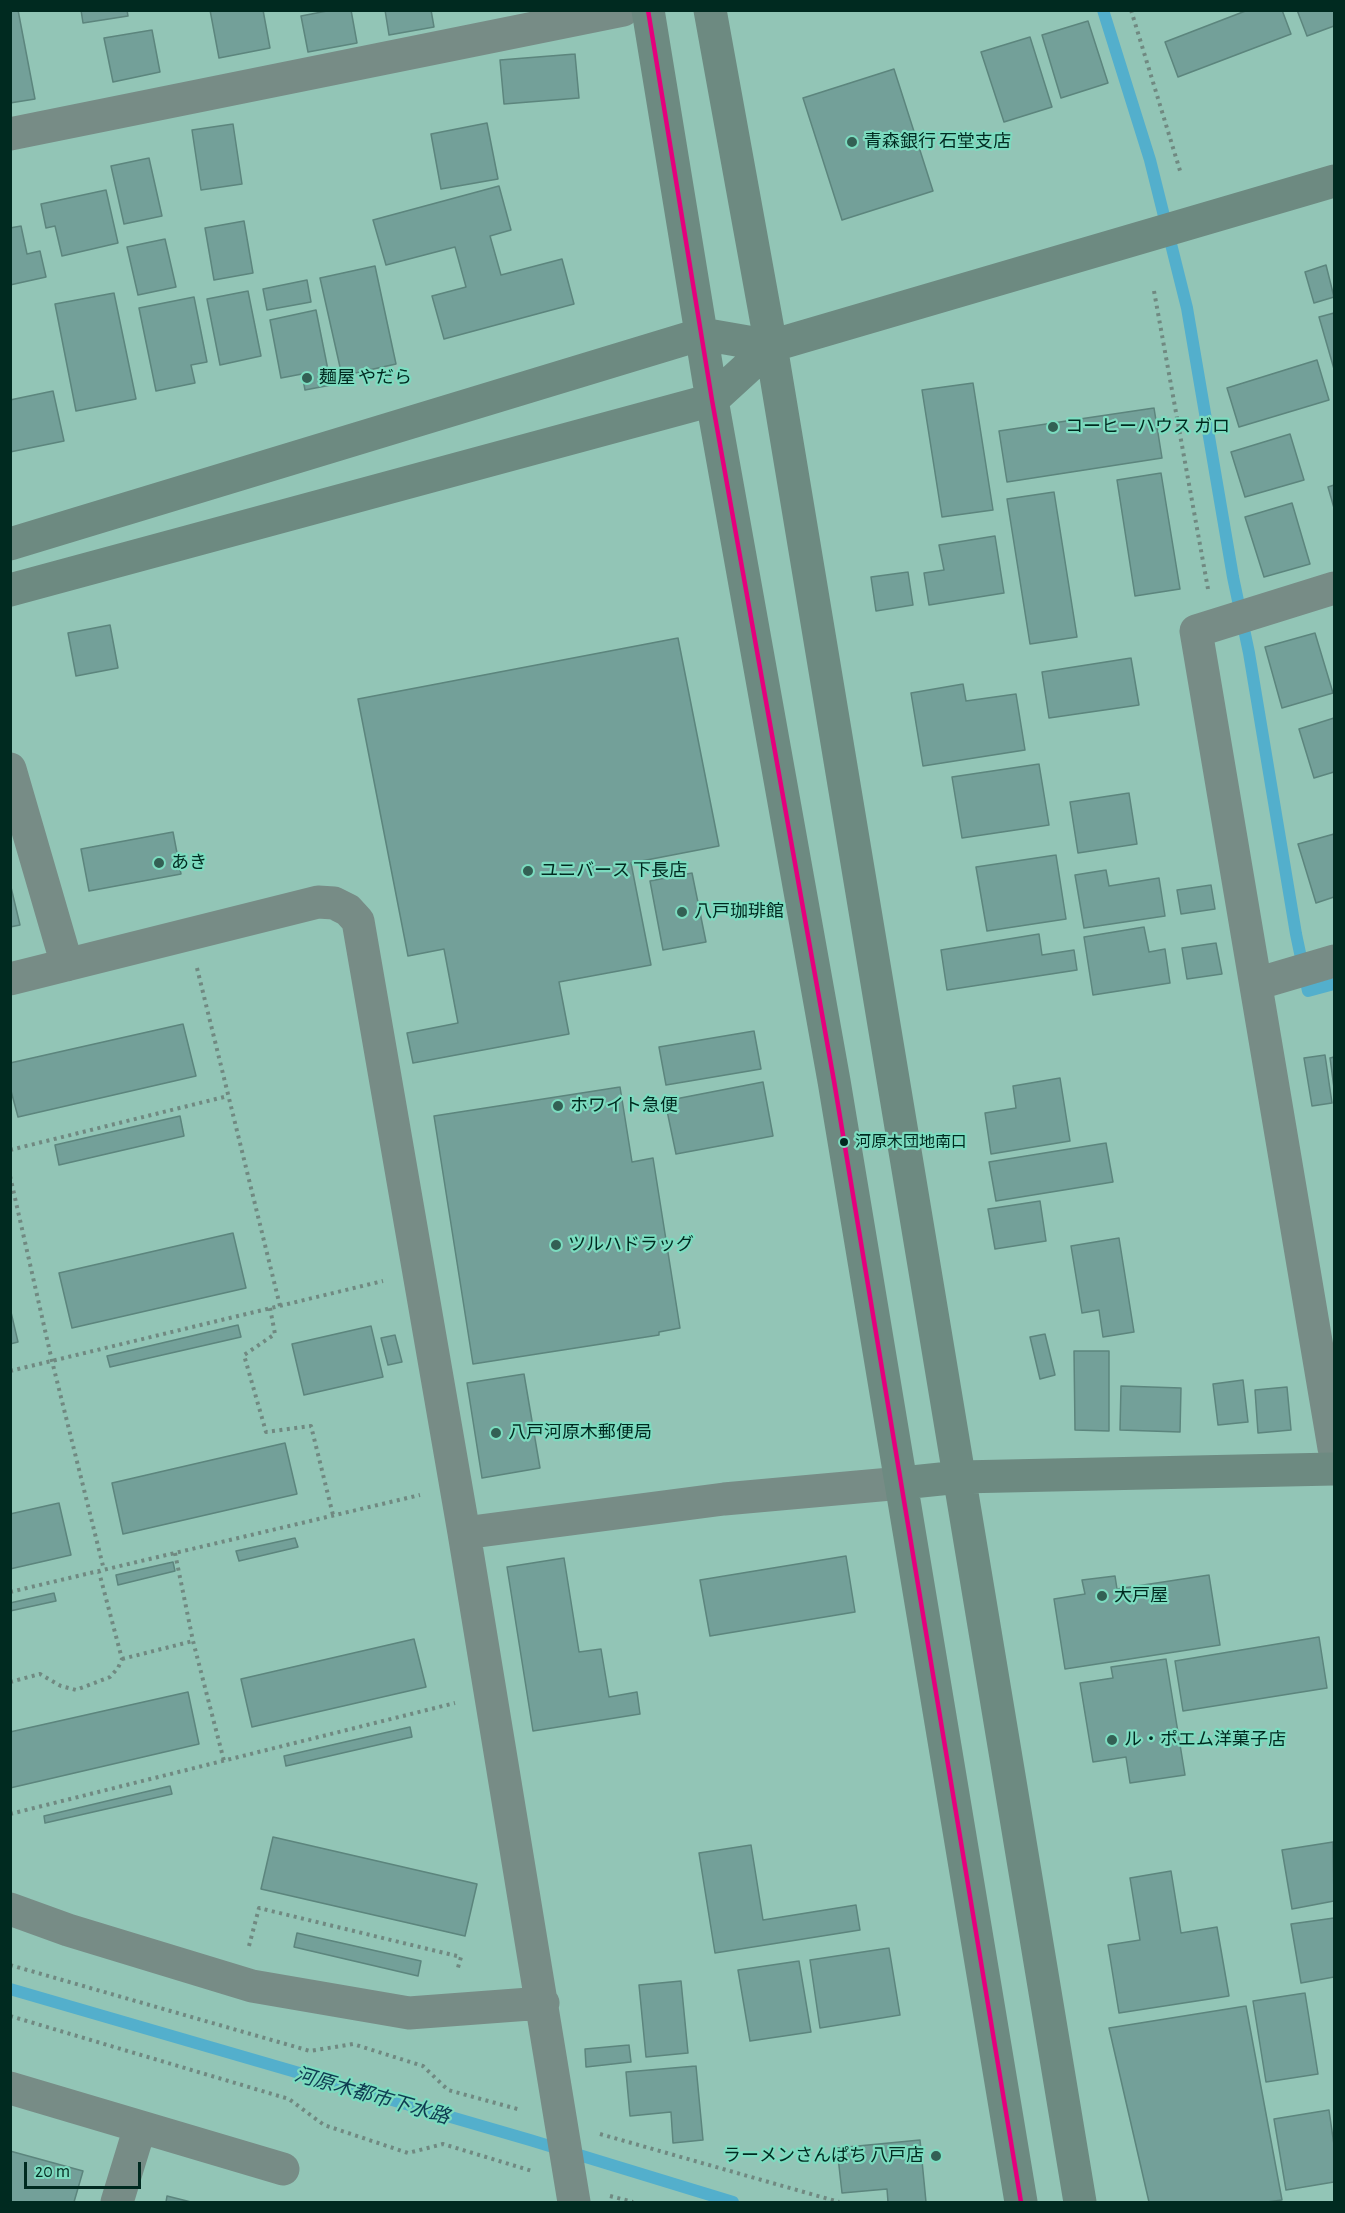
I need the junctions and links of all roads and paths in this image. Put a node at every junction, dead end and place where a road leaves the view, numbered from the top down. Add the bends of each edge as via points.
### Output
1 (623, 10) edge
2 (648, 10) edge
3 (710, 10) edge
4 (1131, 10) edge
5 (10, 134) edge
6 (1181, 174) dead end
7 (1335, 181) edge
8 (1154, 291) dead end
9 (702, 334) junction
10 (771, 346) junction
11 (712, 400) junction
12 (10, 544) edge
13 (1335, 588) edge
14 (10, 590) edge
15 (1208, 593) dead end
16 (10, 769) edge
17 (194, 958) dead end
18 (1335, 961) edge
19 (67, 965) junction
20 (10, 979) edge
21 (1256, 984) junction
22 (228, 1096) junction
23 (10, 1150) edge
24 (10, 1176) edge
25 (394, 1278) dead end
26 (280, 1306) junction
27 (270, 1308) junction
28 (52, 1361) junction
29 (10, 1371) edge
30 (1335, 1448) edge
31 (1335, 1469) edge
32 (960, 1477) junction
33 (902, 1483) junction
34 (456, 1486) junction
35 (333, 1515) junction
36 (464, 1533) junction
37 (175, 1553) junction
38 (102, 1571) junction
39 (10, 1592) edge
40 (193, 1641) junction
41 (122, 1659) junction
42 (10, 1682) edge
43 (459, 1702) dead end
44 (224, 1761) junction
45 (10, 1814) edge
46 (10, 1909) edge
47 (10, 1965) edge
48 (239, 1982) junction
49 (543, 2003) junction
50 (447, 2010) junction
51 (10, 2016) edge
52 (10, 2088) edge
53 (562, 2122) junction
54 (140, 2127) junction
55 (283, 2169) dead end
56 (573, 2193) edge
57 (117, 2202) edge
58 (633, 2202) edge
59 (838, 2202) edge
60 (1021, 2202) edge
61 (1080, 2202) edge

1 - 5 street
2 - 9 street
3 - 10 street
4 - 6 path
7 - 10 street
8 - 15 path
9 - 10 street
9 - 11 street
9 - 12 street
10 - 11 street
10 - 32 street
11 - 14 street
11 - 33 street
13 - 21 street via 1196,631
16 - 19 street
17 - 22 path
18 - 21 street
19 - 20 street
19 - 34 street via 318,902 348,910 358,921
21 - 30 street
22 - 23 path
22 - 26 path
24 - 28 path
25 - 26 path
26 - 27 path
27 - 28 path
27 - 35 path via 275,1334 244,1355 266,1432 311,1426
28 - 29 path
28 - 38 path
31 - 32 street
32 - 33 street
32 - 61 street
33 - 36 street via 724,1499
33 - 60 street
34 - 35 path
34 - 36 street
35 - 37 path
36 - 49 street
37 - 38 path
37 - 40 path
38 - 39 path
38 - 41 path
40 - 41 path
40 - 44 path
41 - 42 path via 110,1677 76,1690 40,1674
43 - 44 path
44 - 45 path
46 - 48 street
47 - 53 path via 310,2051 353,2044 423,2066 448,2090
48 - 50 street via 409,2013
48 - 50 path via 259,1908 461,1957
49 - 50 street
49 - 53 street
51 - 56 path via 290,2099 324,2125 408,2153 443,2144
52 - 54 street
53 - 56 street
53 - 59 path
54 - 55 street
54 - 57 street
56 - 58 path

